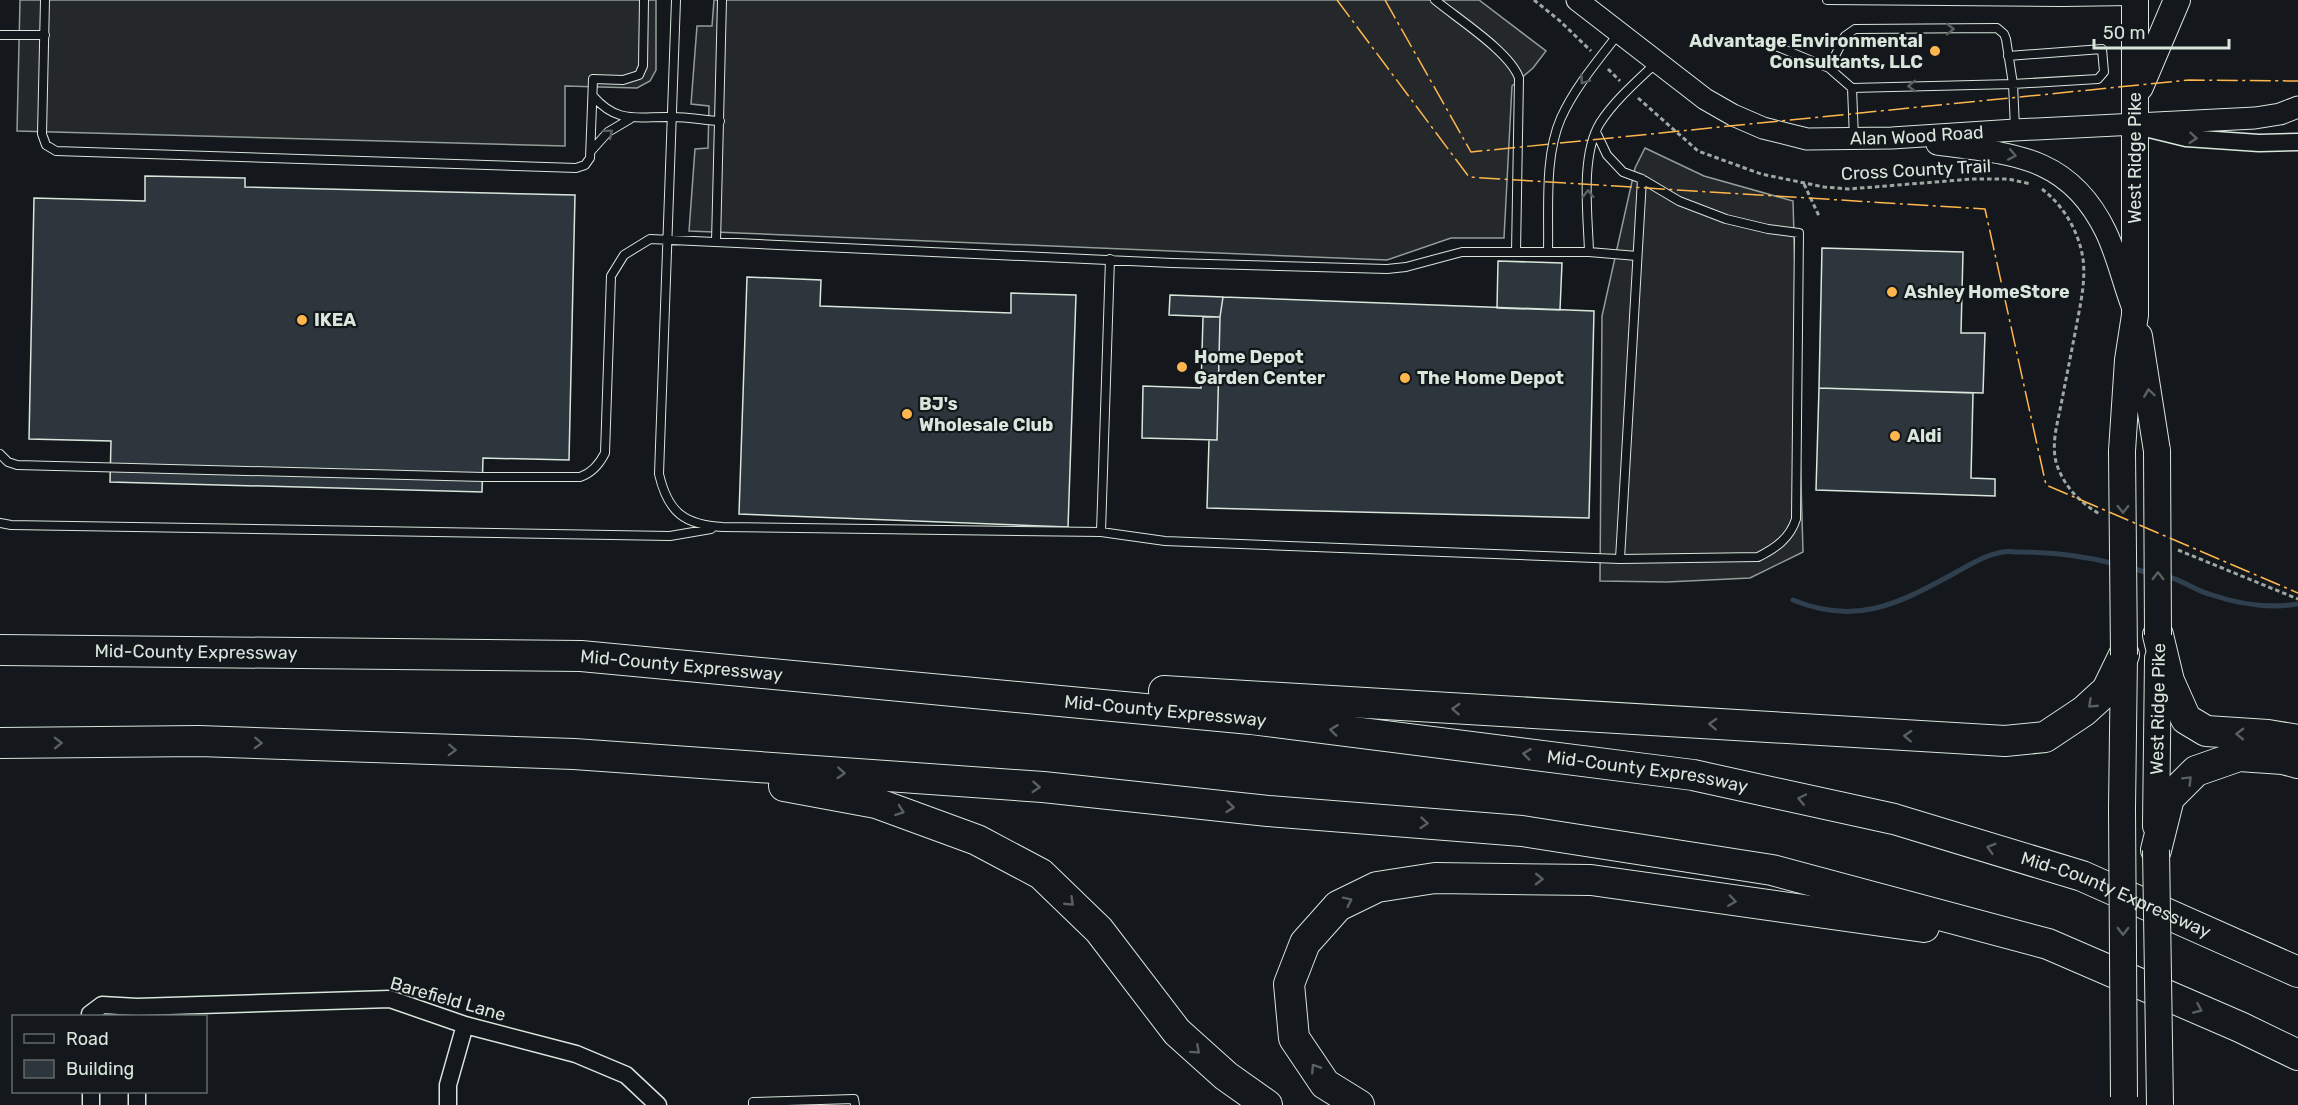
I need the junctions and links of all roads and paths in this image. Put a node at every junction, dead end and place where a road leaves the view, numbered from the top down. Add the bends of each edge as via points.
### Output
1 (45, 0) edge
2 (644, 0) edge
3 (676, 0) edge
4 (722, 0) edge
5 (1435, 0) edge
6 (1534, 0) edge
7 (1577, 0) edge
8 (1825, 0) edge
9 (2135, 0) edge
10 (2177, 0) edge
11 (2062, 1) edge
12 (1619, 33) junction
13 (0, 34) edge
14 (45, 35) junction
15 (1737, 40) dead end
16 (2008, 56) junction
17 (1599, 59) junction
18 (1657, 62) junction
19 (1829, 68) junction
20 (2013, 84) junction
21 (1852, 88) junction
22 (1628, 90) junction
23 (593, 96) junction
24 (2136, 98) junction
25 (2298, 107) edge
26 (672, 117) junction
27 (630, 118) junction
28 (720, 121) junction
29 (2136, 125) junction
30 (2015, 130) junction
31 (1596, 132) junction
32 (1892, 138) junction
33 (1854, 139) junction
34 (2298, 142) edge
35 (591, 151) junction
36 (1642, 179) junction
37 (1804, 184) junction
38 (1819, 216) dead end
39 (668, 238) junction
40 (716, 242) junction
41 (1516, 252) junction
42 (1548, 252) junction
43 (1589, 252) junction
44 (1636, 256) junction
45 (1110, 259) junction
46 (2135, 315) junction
47 (0, 454) edge
48 (2070, 491) dead end
49 (0, 523) edge
50 (723, 527) junction
51 (1101, 532) junction
52 (1620, 559) junction
53 (2282, 593) dead end
54 (2298, 599) edge
55 (0, 650) edge
56 (2160, 652) junction
57 (2124, 655) junction
58 (581, 656) junction
59 (2298, 740) edge
60 (0, 743) edge
61 (574, 754) junction
62 (2298, 763) edge
63 (2156, 850) junction
64 (2048, 944) junction
65 (2241, 947) junction
66 (2298, 967) edge
67 (2298, 972) edge
68 (137, 1012) edge
69 (90, 1015) edge
70 (465, 1025) junction
71 (2298, 1055) edge
72 (2122, 1102) edge
73 (448, 1105) edge
74 (658, 1105) edge
75 (753, 1105) edge
76 (855, 1105) edge
77 (1267, 1105) edge
78 (1359, 1105) edge
79 (2160, 1105) edge

1 - 14 lane
2 - 23 lane via 643,66 639,75 623,80 593,79
3 - 26 lane
4 - 28 lane
5 - 41 lane via 1506,58 1519,78
6 - 17 path, Cross County Trail
7 - 12 street, Alan Wood Road
8 - 11 lane
9 - 11 lane
9 - 24 main road, West Ridge Pike
10 - 24 main road
12 - 17 lane
12 - 18 street, Alan Wood Road
13 - 14 lane
14 - 35 lane via 42,134 46,145 56,151 576,168 585,165
15 - 19 lane via 1771,44
19 -> 16 lane via 1845,36 1855,29 1997,28 2006,39
16 - 20 lane
16 - 20 lane via 2102,49 2104,72 2098,80
17 - 22 path, Cross County Trail
17 -> 42 lane via 1561,118 1553,146
18 - 22 lane
18 - 33 street, Alan Wood Road via 1705,99 1763,128 1807,139
19 - 21 lane
20 -> 21 lane
20 - 30 lane
21 - 33 lane
22 - 31 lane
22 - 37 path, Cross County Trail via 1698,151 1761,174
23 - 27 lane via 602,106
23 - 35 lane
24 - 29 main road, West Ridge Pike
25 - 29 street via 2255,118
26 - 27 lane
26 - 28 lane
26 - 39 lane
35 -> 27 lane via 608,132
28 - 40 lane
29 - 30 street, Alan Wood Road
29 -> 34 street, Alan Wood Road via 2186,138
29 - 46 main road, West Ridge Pike
30 - 32 street, Alan Wood Road
31 - 36 lane via 1616,166
43 -> 31 lane via 1588,176
32 - 33 street, Alan Wood Road
32 -> 46 street via 2023,157 2065,178 2092,207 2107,233
36 - 44 lane
36 - 52 lane via 1703,211 1755,226 1799,233 1796,519 1776,548 1758,556
37 - 38 path
37 - 48 path, Cross County Trail via 1849,189 2008,179 2038,186 2059,205 2073,228 2083,260 2081,298 2055,436 2057,467
39 - 40 lane
39 - 47 lane via 650,239 635,246 619,260 611,276 605,453 587,475 483,477 17,465
39 - 50 lane via 659,474 665,492 689,522
40 - 45 lane
41 - 42 lane
41 - 45 lane via 1462,252 1387,269
42 - 43 lane
43 - 44 lane
44 - 52 lane
45 - 51 lane
56 -> 46 main road, West Ridge Pike, bridge via 2157,451
46 -> 57 main road, West Ridge Pike, bridge via 2122,451
49 - 50 lane via 670,536
50 - 51 lane
51 - 52 lane via 1165,541
53 - 54 path
55 - 58 highway, Mid-County Expressway
59 -> 56 highway via 2206,731 2186,719
56 - 63 main road, West Ridge Pike
57 -> 58 highway via 2107,690 2084,711 2045,736 2005,741
57 -> 72 main road, West Ridge Pike, bridge
65 -> 58 highway, Mid-County Expressway via 2082,876 1894,819 1693,775 1251,719
60 -> 61 highway via 199,741
61 -> 64 highway via 1043,787 1268,811 1522,831 1772,870
61 -> 77 highway via 876,803 976,840 1041,874 1099,930 1177,1032 1226,1076
63 -> 62 highway via 2169,798 2196,771 2239,756
63 - 79 main road, West Ridge Pike, bridge
64 -> 71 highway
78 -> 64 highway via 1325,1084 1294,1038 1289,984 1305,943 1338,906 1377,887 1435,878 1591,880
65 - 66 highway
65 - 67 highway, Mid-County Expressway
68 - 69 street, Barefield Lane via 102,1005
68 - 70 street, Barefield Lane via 390,999
70 - 73 street via 448,1085
70 - 74 street, Barefield Lane via 576,1053 626,1075
75 - 76 lane via 854,1099

